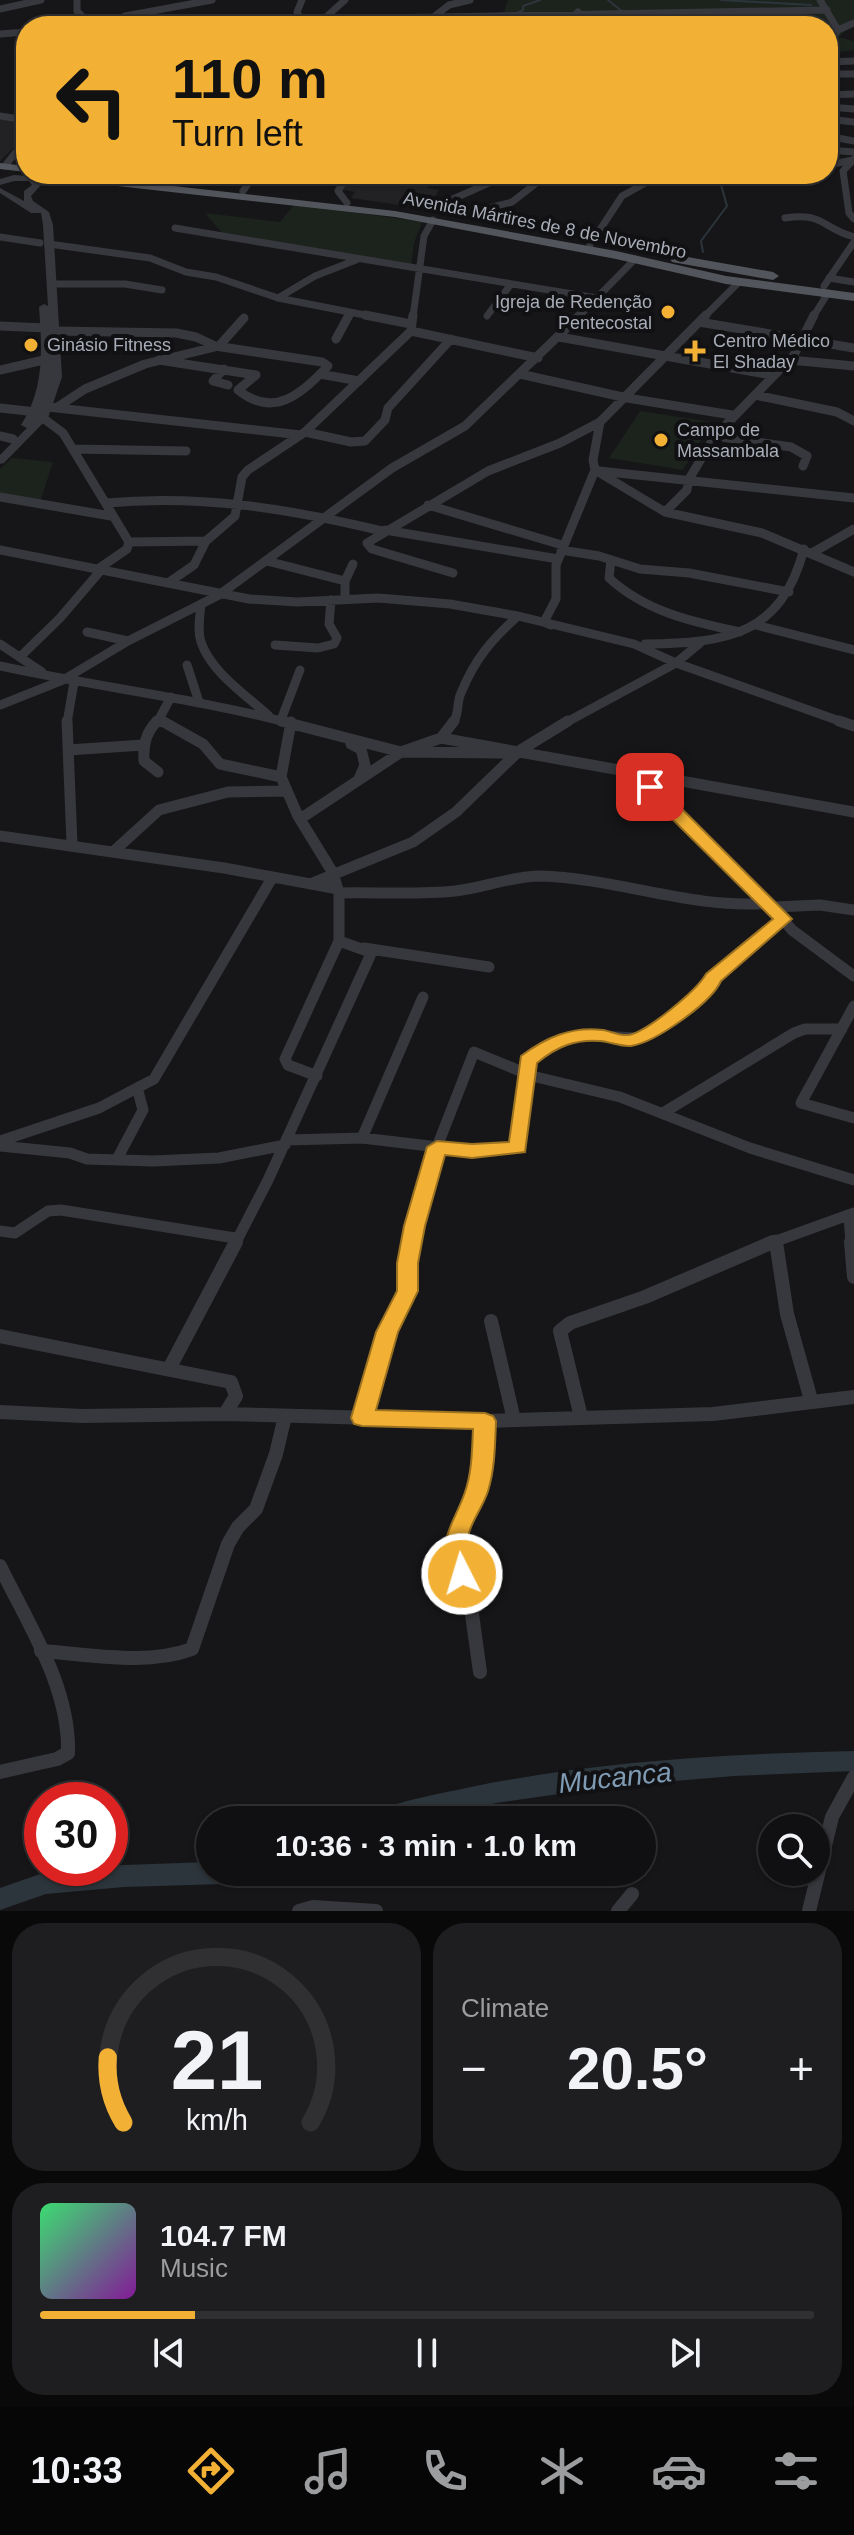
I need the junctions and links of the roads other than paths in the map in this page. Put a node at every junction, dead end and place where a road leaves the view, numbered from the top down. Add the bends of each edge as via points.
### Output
1 (41, 0) edge
2 (192, 0) edge
3 (212, 0) edge
4 (345, 0) edge
5 (470, 0) edge
6 (820, 0) edge
7 (181, 5) junction
8 (0, 9) edge
9 (827, 10) junction
10 (668, 11) junction
11 (578, 12) junction
12 (435, 15) junction
13 (130, 16) edge
14 (170, 16) edge
15 (328, 16) edge
16 (399, 16) edge
17 (574, 16) edge
18 (680, 16) edge
19 (830, 16) edge
20 (854, 23) edge
21 (838, 30) edge
22 (16, 153) edge
23 (854, 159) edge
24 (2, 168) edge
25 (32, 184) edge
26 (33, 184) edge
27 (139, 184) edge
28 (175, 184) edge
29 (248, 184) edge
30 (343, 184) edge
31 (487, 184) edge
32 (535, 184) edge
33 (644, 184) edge
34 (0, 190) edge
35 (243, 191) junction
36 (851, 195) edge
37 (347, 203) junction
38 (466, 218) junction
39 (785, 218) dead end
40 (854, 219) edge
41 (433, 220) junction
42 (175, 228) dead end
43 (0, 237) edge
44 (854, 240) edge
45 (44, 243) junction
46 (590, 245) junction
47 (359, 259) junction
48 (635, 259) junction
49 (707, 263) junction
50 (417, 269) junction
51 (692, 273) junction
52 (748, 279) junction
53 (854, 282) edge
54 (52, 284) junction
55 (511, 284) junction
56 (827, 286) junction
57 (162, 290) dead end
58 (854, 294) edge
59 (278, 298) junction
60 (597, 298) junction
61 (350, 314) junction
62 (487, 316) dead end
63 (244, 318) dead end
64 (699, 322) junction
65 (0, 326) edge
66 (411, 327) junction
67 (51, 330) junction
68 (559, 337) junction
69 (336, 339) dead end
70 (451, 339) junction
71 (799, 340) junction
72 (219, 346) junction
73 (854, 348) edge
74 (666, 357) junction
75 (538, 358) junction
76 (48, 359) junction
77 (159, 360) junction
78 (790, 360) junction
79 (854, 366) edge
80 (224, 369) junction
81 (0, 370) edge
82 (320, 374) junction
83 (520, 374) junction
84 (772, 375) junction
85 (359, 381) junction
86 (228, 385) dead end
87 (755, 395) junction
88 (627, 398) junction
89 (0, 408) edge
90 (52, 408) junction
91 (39, 415) junction
92 (732, 415) junction
93 (852, 417) edge
94 (600, 422) junction
95 (303, 434) junction
96 (0, 436) edge
97 (715, 436) junction
98 (13, 439) junction
99 (73, 449) junction
100 (0, 451) edge
101 (186, 451) dead end
102 (0, 461) edge
103 (803, 466) dead end
104 (595, 470) junction
105 (689, 479) junction
106 (0, 497) edge
107 (854, 498) edge
108 (106, 503) junction
109 (237, 503) junction
110 (428, 505) junction
111 (665, 512) junction
112 (111, 516) junction
113 (328, 518) junction
114 (854, 529) edge
115 (383, 531) junction
116 (206, 541) junction
117 (129, 542) junction
118 (0, 550) edge
119 (808, 551) junction
120 (560, 552) junction
121 (611, 560) junction
122 (267, 561) junction
123 (353, 564) dead end
124 (100, 569) junction
125 (854, 572) edge
126 (453, 573) dead end
127 (345, 581) junction
128 (168, 583) junction
129 (789, 592) junction
130 (219, 595) junction
131 (345, 599) junction
132 (331, 600) junction
133 (201, 604) junction
134 (518, 616) junction
135 (544, 622) junction
136 (700, 622) junction
137 (756, 625) junction
138 (721, 628) junction
139 (87, 632) dead end
140 (744, 633) junction
141 (732, 635) junction
142 (128, 641) junction
143 (703, 641) junction
144 (680, 643) junction
145 (0, 644) edge
146 (634, 644) junction
147 (275, 645) dead end
148 (854, 650) edge
149 (21, 656) junction
150 (676, 663) junction
151 (187, 665) dead end
152 (0, 666) edge
153 (300, 670) dead end
154 (45, 675) junction
155 (68, 681) junction
156 (171, 697) junction
157 (199, 702) junction
158 (0, 705) edge
159 (270, 716) junction
160 (159, 719) junction
161 (286, 721) junction
162 (854, 726) edge
163 (338, 738) junction
164 (441, 738) junction
165 (143, 745) junction
166 (68, 750) junction
167 (519, 751) junction
168 (401, 752) junction
169 (158, 772) dead end
170 (639, 775) junction
171 (281, 777) junction
172 (359, 779) junction
173 (286, 791) junction
174 (854, 812) edge
175 (300, 819) junction
176 (0, 836) edge
177 (72, 844) junction
178 (114, 851) junction
179 (333, 873) junction
180 (272, 878) junction
181 (310, 884) junction
182 (339, 891) junction
183 (772, 905) junction
184 (854, 910) edge
185 (783, 919) junction
186 (339, 941) junction
187 (364, 948) junction
188 (489, 967) dead end
189 (854, 976) edge
190 (423, 997) dead end
191 (854, 1006) edge
192 (842, 1029) junction
193 (525, 1073) junction
194 (317, 1076) junction
195 (138, 1091) junction
196 (663, 1113) junction
197 (854, 1118) edge
198 (362, 1138) junction
199 (0, 1143) edge
200 (285, 1143) junction
201 (437, 1147) junction
202 (117, 1159) junction
203 (854, 1180) edge
204 (852, 1214) edge
205 (0, 1231) edge
206 (235, 1238) junction
207 (776, 1240) junction
208 (854, 1277) edge
209 (491, 1321) dead end
210 (0, 1336) edge
211 (169, 1369) junction
212 (854, 1397) edge
213 (811, 1400) junction
214 (0, 1412) edge
215 (225, 1414) junction
216 (285, 1416) junction
217 (581, 1417) junction
218 (362, 1418) junction
219 (514, 1420) junction
220 (485, 1421) junction
221 (0, 1566) edge
222 (41, 1651) junction
223 (480, 1672) dead end
224 (0, 1772) edge
225 (854, 1777) edge
226 (632, 1894) dead end
227 (299, 1911) edge
228 (376, 1911) edge
229 (618, 1911) edge
230 (809, 1911) edge

1 - 8 street
2 - 7 street
3 - 7 street
4 - 15 street
5 - 12 street
6 - 9 street
7 - 13 street
7 - 14 street
9 - 10 street
9 - 19 street
10 - 11 street
10 - 18 street
11 - 12 street
11 - 17 street
12 - 16 street
20 - 21 street
22 - 24 street
23 - 36 street via 843,171
25 - 34 street via 15,193
26 - 45 street via 27,196 45,212
27 - 41 main road, Avenida Mártires de 8 de Novembro
28 - 35 main road, Avenida Mártires de 8 de Novembro
29 - 35 street
30 - 37 street via 338,191
31 - 38 street via 444,203
32 - 38 street via 512,202
33 - 46 street via 622,196
34 - 45 street via 35,213
35 - 37 main road, Avenida Mártires de 8 de Novembro
36 - 40 street via 849,213
37 - 38 main road, Avenida Mártires de 8 de Novembro
38 - 46 main road, Avenida Mártires de 8 de Novembro
39 - 44 street via 818,216
41 - 48 main road, Avenida Mártires de 8 de Novembro
41 - 50 street
42 - 47 street
43 - 45 street
44 - 56 street
45 - 54 street
45 - 59 street via 150,258
45 - 67 street
46 - 49 main road, Avenida Mártires de 8 de Novembro
47 - 50 street
47 - 59 street
48 - 51 main road, Avenida Mártires de 8 de Novembro
48 - 60 street
49 - 51 main road via 718,270
49 - 52 main road, Avenida Mártires de 8 de Novembro
50 - 55 street
50 - 66 street
51 - 52 main road, Avenida Mártires de 8 de Novembro
52 - 56 main road, Avenida Mártires de 8 de Novembro
52 - 64 street
53 - 56 street
54 - 57 street
54 - 67 street
55 - 60 street
55 - 62 street
56 - 58 main road, Avenida Mártires de 8 de Novembro
56 - 71 street
59 - 61 street
60 - 68 street
61 - 66 street
61 - 69 street
63 - 72 street
64 - 71 street
64 - 74 street
65 - 67 street
66 - 70 street
66 - 85 street
67 - 72 street via 176,333
67 - 76 street
67 - 90 street via 58,368
68 - 74 street
68 - 75 street
70 - 75 street
70 - 95 street via 365,441
71 - 73 street
71 - 78 street
72 - 77 street
72 - 82 street via 325,363
74 - 84 street
74 - 88 street
75 - 83 street
76 - 81 street
76 - 91 street
77 - 80 street
77 - 90 street
78 - 79 street
78 - 84 street
80 - 82 street via 256,375 238,390 264,405 293,397
80 - 86 street via 213,381
82 - 85 street
83 - 88 street
83 - 113 street via 465,426 392,468
84 - 87 street
85 - 95 street
87 - 92 street
87 - 93 street
88 - 92 street
88 - 94 street
89 - 91 street
90 - 91 street
90 - 95 street
91 - 98 street
91 - 99 street via 63,433
91 - 102 street
92 - 97 street
94 - 104 street via 601,440 592,457
94 - 110 street via 488,471
95 - 109 street via 248,470
96 - 98 street
97 - 103 street via 791,447 807,456
97 - 105 street
98 - 100 street
99 - 101 street
99 - 108 street
104 - 105 street
104 - 111 street
104 - 120 street
105 - 107 street
105 - 111 street via 687,490
106 - 112 street
108 - 109 street via 162,497
108 - 112 street
109 - 113 street
109 - 116 street via 231,521
110 - 115 street
110 - 120 street
111 - 119 street via 741,526
112 - 117 street
113 - 115 street
113 - 122 street
114 - 119 street
115 - 120 street
115 - 126 street via 367,546
116 - 117 street
116 - 128 street via 194,565
117 - 124 street
118 - 124 street
119 - 125 street
119 - 129 street
120 - 121 street
120 - 135 street via 557,605
121 - 129 street
121 - 136 street via 609,578 620,590
122 - 127 street
122 - 130 street
123 - 127 street
124 - 128 street
124 - 149 street
127 - 131 street
128 - 130 street
129 - 137 street
130 - 132 street
130 - 133 street
131 - 132 street
131 - 134 street via 438,603
132 - 147 street via 334,644
133 - 142 street
133 - 159 street via 204,648
134 - 135 street
134 - 164 street via 486,644 459,696 458,716
135 - 146 street via 585,639
136 - 138 street
136 - 144 street
137 - 140 street
137 - 148 street
138 - 140 street
138 - 141 street
139 - 142 street
140 - 141 street
141 - 143 street
142 - 155 street
143 - 144 street
143 - 150 street
144 - 146 street
145 - 149 street
146 - 150 street
149 - 154 street
150 - 162 street
150 - 167 street
151 - 157 street
152 - 154 street
153 - 161 street
154 - 155 street
155 - 156 street
155 - 158 street
155 - 166 street
156 - 157 street
156 - 160 street
157 - 159 street
159 - 161 street
160 - 165 street
160 - 171 street via 203,744 220,764
161 - 163 street
161 - 171 street
163 - 168 street
163 - 172 street via 361,749 365,765
164 - 167 street
164 - 168 street
165 - 166 street
165 - 169 street via 144,761
166 - 177 street
167 - 168 street
167 - 170 street
167 - 179 street via 456,812 413,842
168 - 172 street
170 - 174 street
170 - 183 street
171 - 173 street
172 - 175 street
173 - 175 street
173 - 178 street via 228,792 159,810
175 - 179 street
176 - 177 street
177 - 178 street
178 - 180 street
179 - 181 street
179 - 182 street
180 - 181 street
180 - 195 street via 154,1079
181 - 182 street
182 - 183 street via 454,891 537,876 599,882 663,897
182 - 186 street
183 - 184 street
183 - 185 street
185 - 189 street
185 - 193 street via 713,978 691,1004 637,1038 575,1036 549,1044 528,1060
186 - 187 street
186 - 194 street via 285,1059
187 - 188 street
187 - 194 street via 370,956
190 - 198 street
191 - 192 street
192 - 196 street via 794,1033
192 - 197 street via 801,1103
193 - 196 street
193 - 201 street via 518,1147
193 - 201 street via 474,1052
194 - 200 street
195 - 199 street
195 - 202 street via 143,1110
196 - 203 street via 750,1148
198 - 200 street
198 - 201 street
199 - 202 street via 87,1159
200 - 202 street via 200,1160
200 - 206 street
201 - 218 street via 414,1226 407,1291 387,1332
204 - 207 street
204 - 208 street
205 - 206 street via 15,1233 39,1215 61,1210
206 - 211 street
207 - 213 street via 787,1314
207 - 217 street via 560,1331
209 - 219 street
210 - 211 street
211 - 215 street via 231,1382 236,1396
212 - 213 street
213 - 217 street via 713,1414
214 - 215 street
215 - 216 street
216 - 218 street
216 - 222 street via 256,1509 228,1544 192,1649 181,1656
217 - 219 street
218 - 220 street
219 - 220 street
220 - 223 street via 476,1495 455,1544
221 - 222 street
222 - 224 street via 62,1710 68,1753
225 - 230 street via 832,1817
226 - 229 street
227 - 228 street

